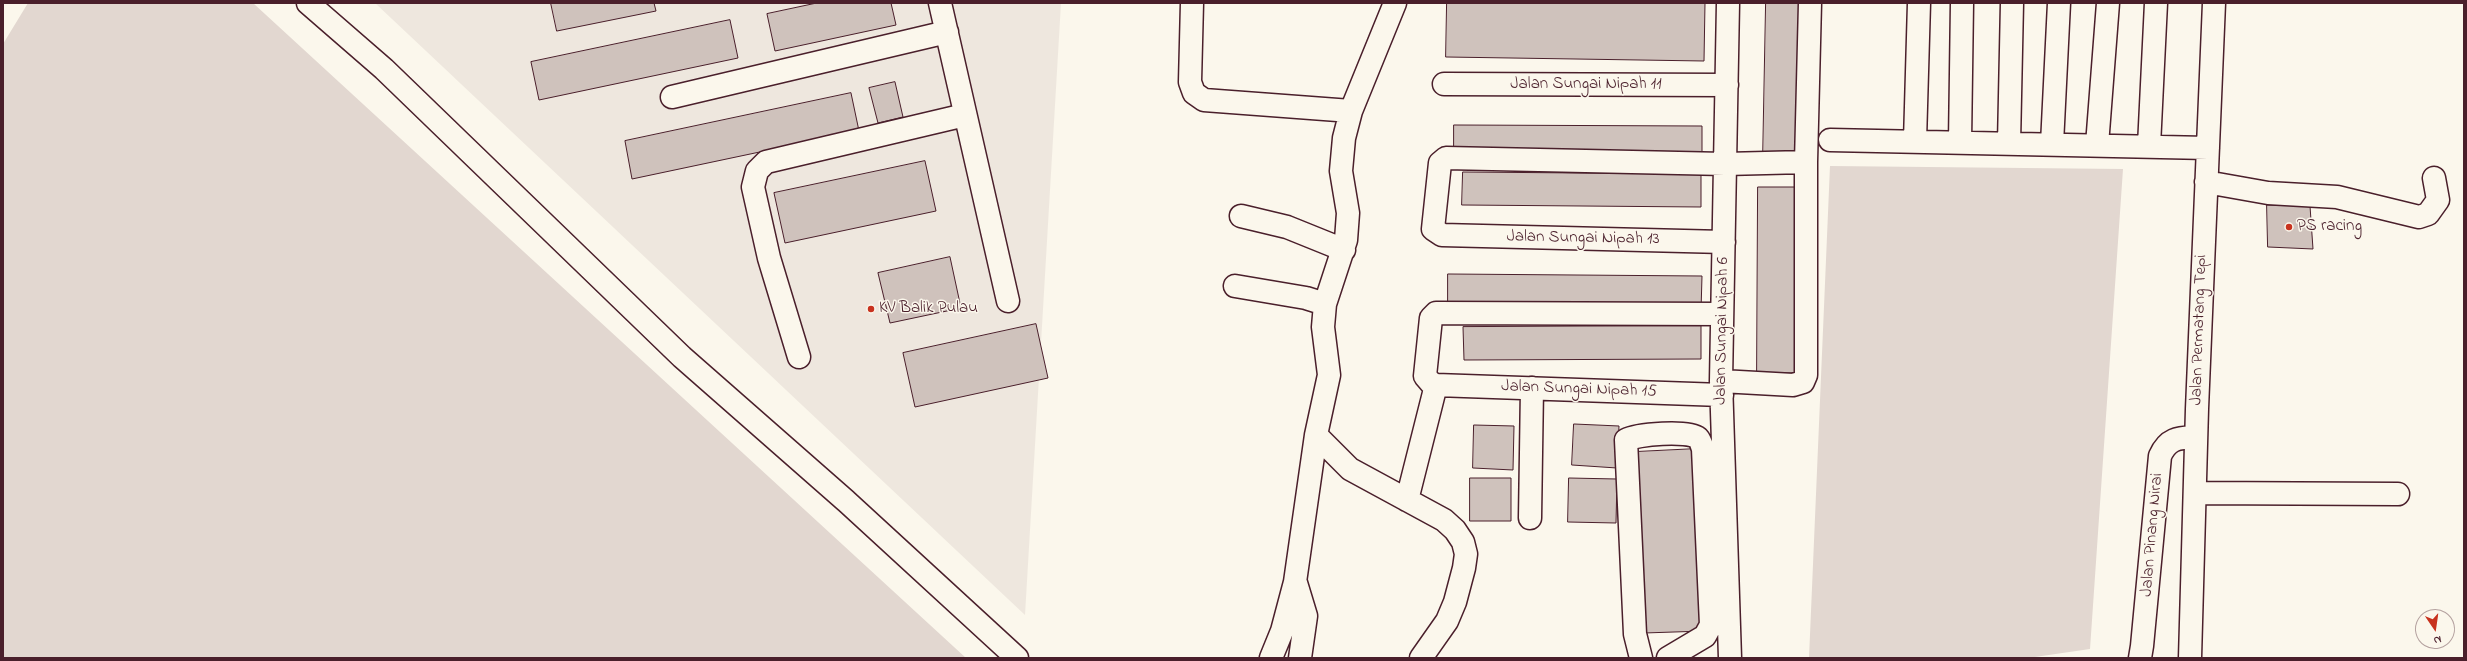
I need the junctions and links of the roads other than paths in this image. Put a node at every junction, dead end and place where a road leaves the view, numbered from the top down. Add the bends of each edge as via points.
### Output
1 (308, 3) edge
2 (940, 3) edge
3 (1192, 3) edge
4 (1395, 3) edge
5 (1728, 3) edge
6 (1810, 3) edge
7 (1919, 3) edge
8 (1962, 3) edge
9 (2012, 3) edge
10 (2059, 3) edge
11 (2108, 3) edge
12 (2156, 3) edge
13 (2214, 3) edge
14 (947, 32) junction
15 (1444, 84) dead end
16 (1727, 85) junction
17 (672, 97) dead end
18 (1351, 111) junction
19 (965, 114) junction
20 (1830, 140) dead end
21 (1915, 142) junction
22 (1960, 142) junction
23 (2009, 143) junction
24 (2052, 144) junction
25 (2097, 145) junction
26 (2149, 146) junction
27 (2208, 148) junction
28 (1806, 162) junction
29 (1725, 164) junction
30 (2434, 178) dead end
31 (2206, 182) junction
32 (1241, 216) dead end
33 (1724, 242) junction
34 (1344, 250) junction
35 (1235, 286) dead end
36 (1008, 301) dead end
37 (1325, 304) junction
38 (1722, 314) junction
39 (798, 357) dead end
40 (1436, 385) junction
41 (1532, 388) junction
42 (1721, 388) junction
43 (1316, 435) junction
44 (2196, 437) junction
45 (2194, 493) junction
46 (2398, 494) dead end
47 (1407, 500) junction
48 (1530, 518) dead end
49 (1295, 582) junction
50 (1017, 658) edge
51 (1271, 658) edge
52 (1300, 658) edge
53 (1421, 658) edge
54 (1642, 658) edge
55 (1668, 658) edge
56 (1730, 658) edge
57 (2140, 658) edge
58 (2190, 658) edge

1 - 50 street via 384,69 682,356 846,501
2 - 14 street
3 - 18 street via 1190,82 1194,93 1204,100
4 - 18 street
5 - 16 street, Jalan Sungai Nipah 6
6 - 28 street, Jalan Sungai Nipah 15
7 - 21 street
8 - 22 street
9 - 23 street
10 - 24 street
11 - 25 street
12 - 26 street
13 - 27 street, Jalan Permatang Tepi
14 - 17 street
14 - 19 street
15 - 16 street, Jalan Sungai Nipah 11
16 - 29 street, Jalan Sungai Nipah 6
18 - 34 street via 1341,156 1348,213
19 - 36 street
19 - 39 street via 766,162 757,171 753,187 769,258
20 - 21 street
21 - 22 street
22 - 23 street
23 - 24 street
24 - 25 street
25 - 26 street
26 - 27 street
27 - 31 street, Jalan Permatang Tepi
28 - 29 street
28 - 42 street, Jalan Sungai Nipah 15 via 1806,376 1803,382 1793,385
29 - 33 street, Jalan Sungai Nipah 6
29 - 33 street, Jalan Sungai Nipah 13 via 1446,158 1440,163 1433,228 1442,235
30 - 31 street via 2438,200 2428,214 2419,217 2337,197 2268,193
31 - 44 street, Jalan Permatang Tepi
32 - 34 street via 1287,227
33 - 38 street, Jalan Sungai Nipah 6
34 - 37 street
35 - 37 street via 1306,298
37 - 43 street via 1323,327 1329,375
38 - 40 street via 1436,313 1431,318 1425,376
38 - 42 street, Jalan Sungai Nipah 6
40 - 41 street, Jalan Sungai Nipah 15
40 - 47 street
41 - 42 street, Jalan Sungai Nipah 15
41 - 48 street
42 - 56 street, Jalan Sungai Nipah 6
43 - 47 street via 1350,469
43 - 49 street
44 - 45 street, Jalan Permatang Tepi
44 - 57 street, Jalan Pinang Nirai via 2169,441 2160,456
45 - 46 street
45 - 58 street, Jalan Permatang Tepi
47 - 53 street via 1444,520 1455,530 1463,542 1466,554 1455,602 1447,621
49 - 51 street via 1284,625
49 - 52 street via 1306,616
54 - 55 street via 1635,634 1626,440 1641,435 1690,434 1698,438 1703,449 1711,625 1705,636

